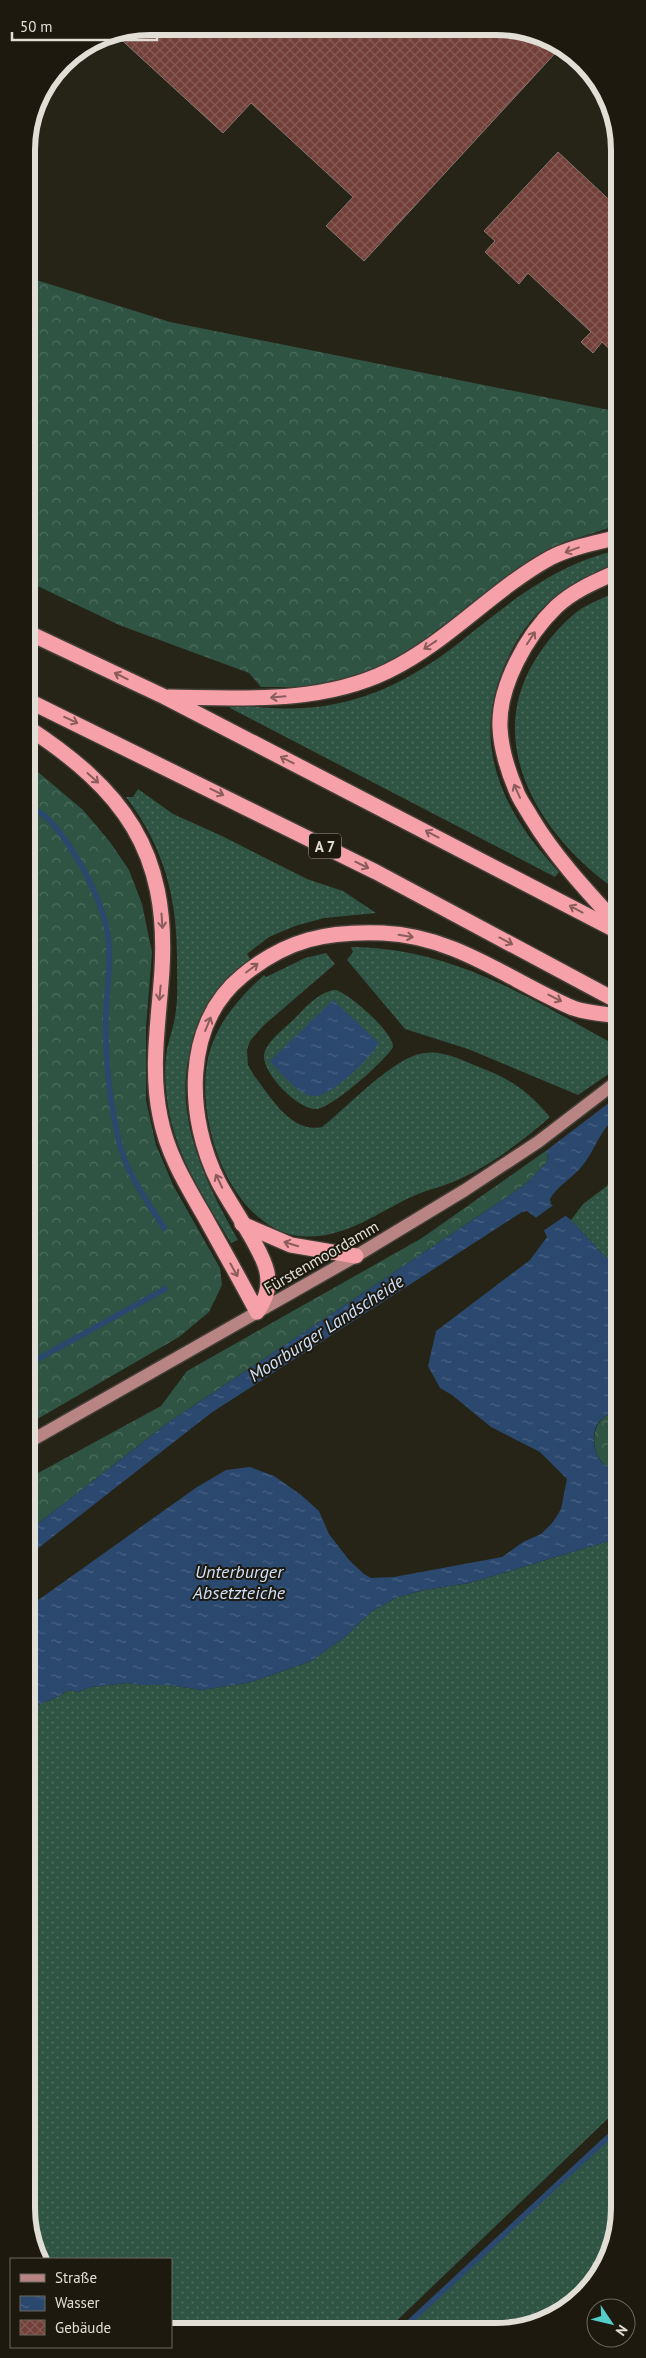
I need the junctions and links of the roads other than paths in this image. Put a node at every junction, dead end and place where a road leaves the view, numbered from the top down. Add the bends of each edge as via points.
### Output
1 (611, 539) edge
2 (611, 575) edge
3 (35, 636) edge
4 (165, 697) junction
5 (35, 704) edge
6 (35, 733) edge
7 (611, 917) edge
8 (611, 928) edge
9 (611, 998) edge
10 (611, 1015) edge
11 (611, 1086) edge
12 (242, 1224) junction
13 (356, 1256) junction
14 (257, 1312) junction
15 (35, 1437) edge

1 -> 4 highway via 552,557 515,579 429,646 389,671 345,688 264,698
7 -> 2 highway via 560,861 516,792 505,758 500,727 506,688 533,633 557,606 588,585
4 -> 3 highway
8 -> 4 highway
5 -> 9 highway, A 7 via 376,872
6 -> 14 highway via 58,748 110,794 132,822 147,855 155,881 162,929 155,1072 163,1133 180,1173
12 -> 10 highway via 218,1181 201,1137 194,1100 197,1058 208,1022 226,992 278,951 325,935 364,932 413,937 490,964 575,1008
11 - 13 main road, Fürstenmoordamm via 490,1174
13 -> 12 highway via 291,1245
12 - 14 highway via 267,1273 267,1292
13 - 14 main road, Fürstenmoordamm
14 - 15 main road, Fürstenmoordamm

